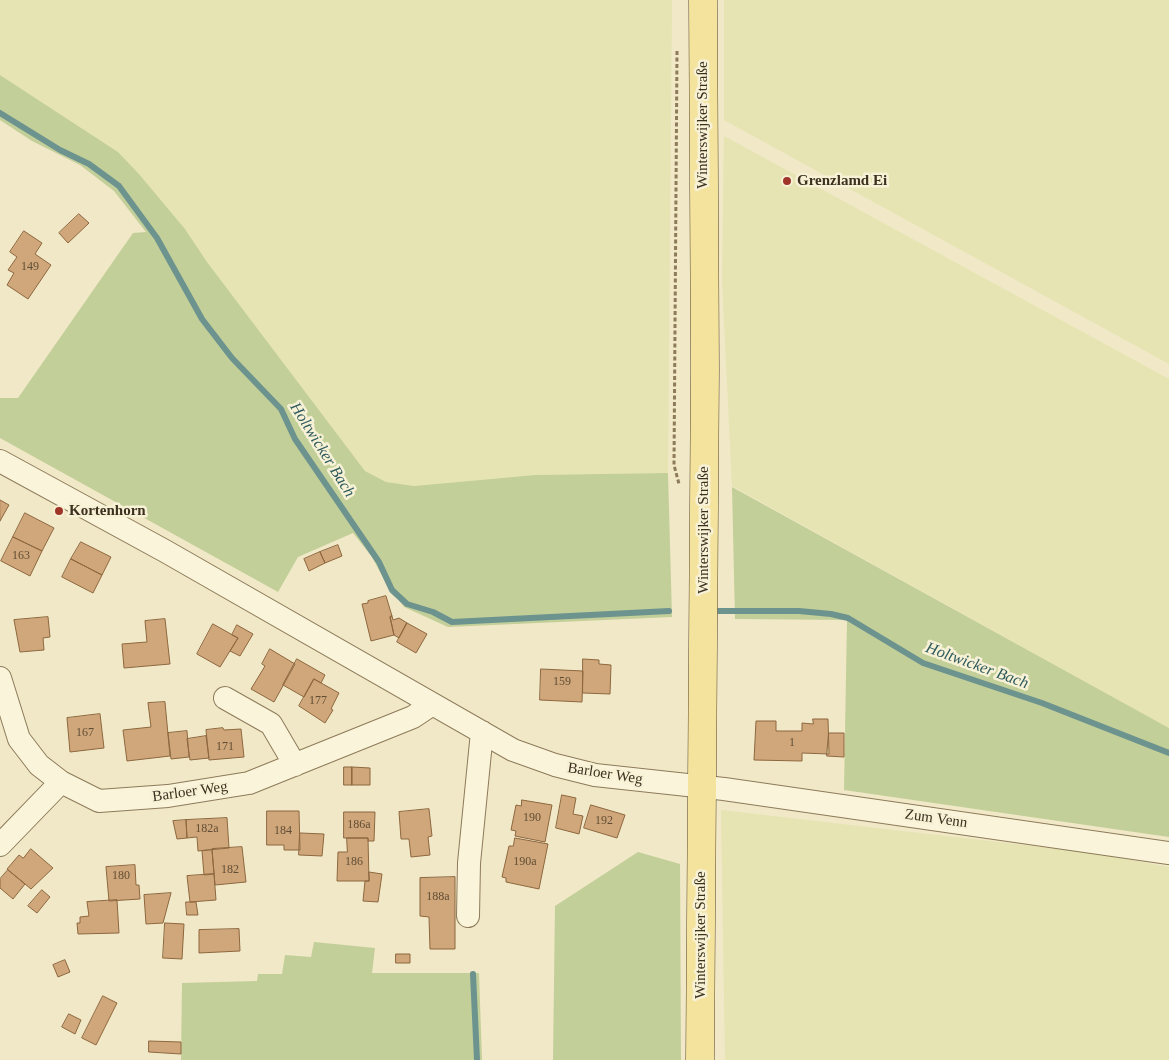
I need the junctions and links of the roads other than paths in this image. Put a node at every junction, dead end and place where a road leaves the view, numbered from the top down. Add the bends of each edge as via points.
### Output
1 (703, 0) edge
2 (0, 461) edge
3 (0, 678) edge
4 (225, 698) dead end
5 (432, 704) junction
6 (482, 732) junction
7 (295, 765) junction
8 (61, 782) junction
9 (702, 786) junction
10 (0, 845) edge
11 (1169, 853) edge
12 (468, 916) dead end
13 (700, 1060) edge

1 - 9 main road, Winterswijker Straße
2 - 5 street, Barloer Weg
3 - 8 street, Barloer Weg via 19,739 39,765
4 - 7 street via 271,724
5 - 6 street, Barloer Weg
5 - 7 street, Barloer Weg via 413,717
6 - 9 street, Barloer Weg via 513,750 594,775
6 - 12 street via 469,863
7 - 8 street, Barloer Weg via 249,783 159,797 99,801
8 - 10 street
9 - 11 street, Zum Venn
9 - 13 main road, Winterswijker Straße

